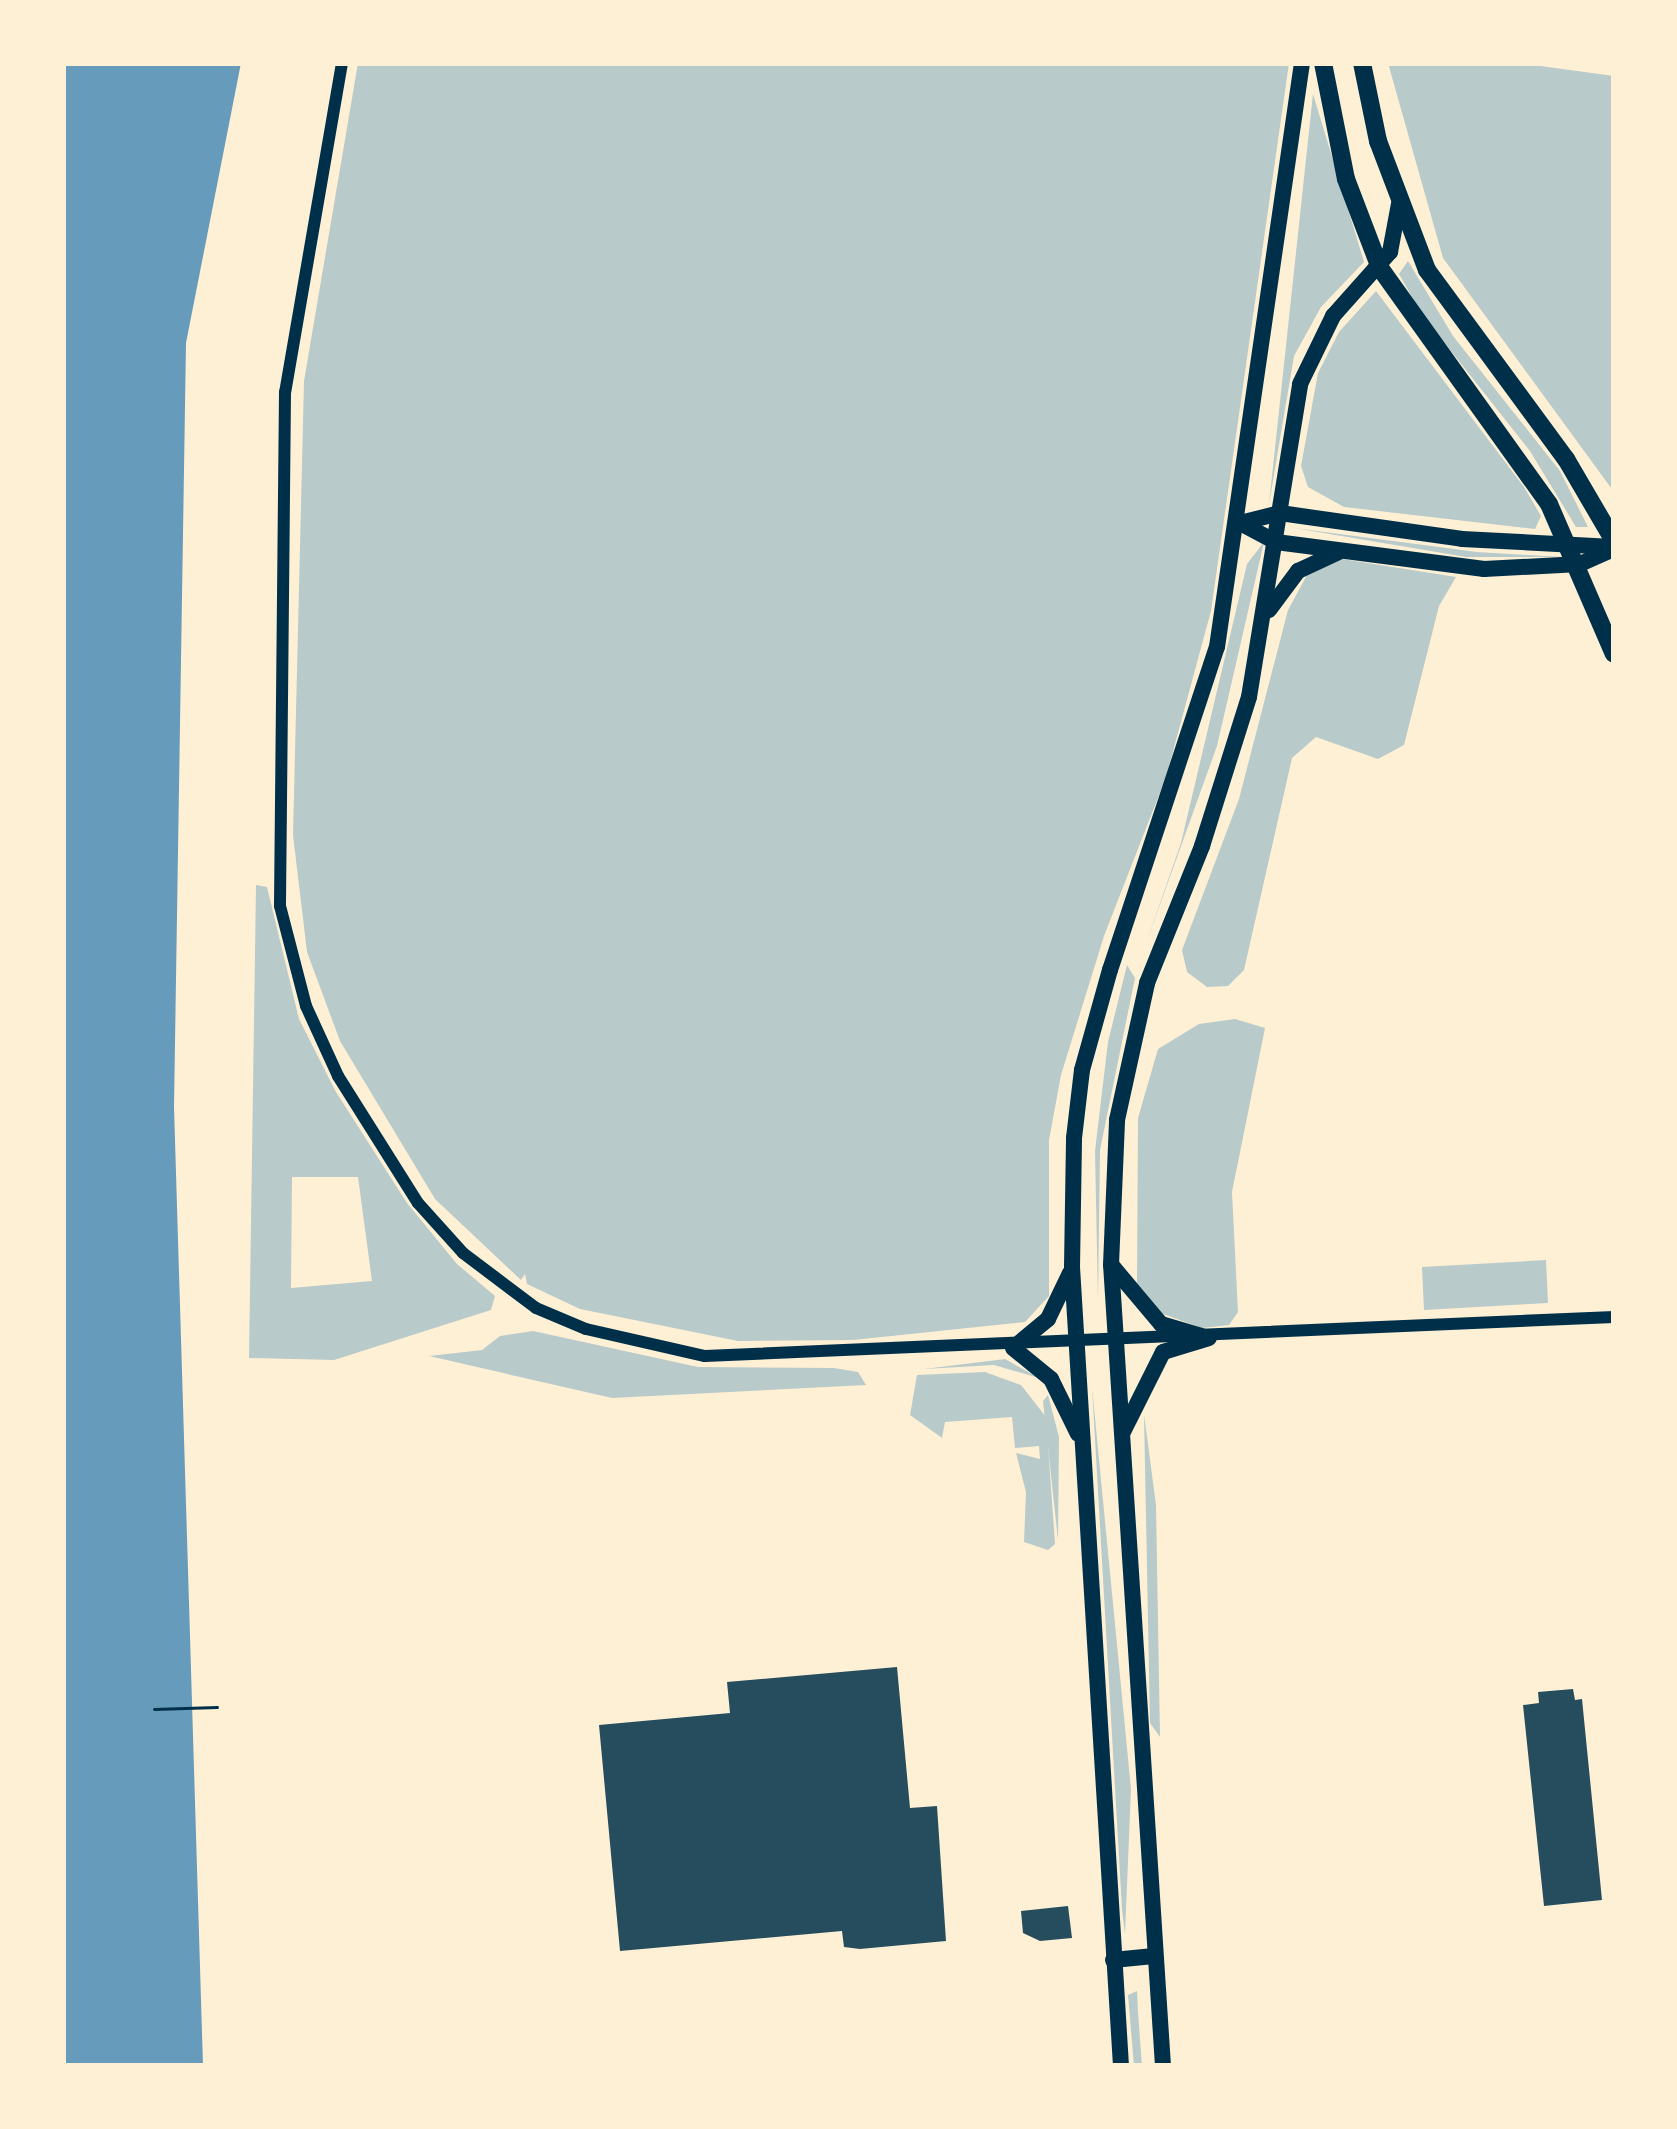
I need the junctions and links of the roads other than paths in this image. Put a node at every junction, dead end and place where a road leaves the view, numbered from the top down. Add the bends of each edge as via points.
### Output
1 (342, 63) edge
2 (1302, 63) edge
3 (1323, 63) edge
4 (1363, 63) edge
5 (1399, 205) junction
6 (1380, 268) junction
7 (1280, 513) junction
8 (1240, 524) junction
9 (1276, 542) junction
10 (1572, 545) junction
11 (1614, 546) edge
12 (1346, 550) junction
13 (1580, 564) junction
14 (1264, 618) junction
15 (1614, 654) edge
16 (1111, 1265) junction
17 (1072, 1267) junction
18 (1614, 1317) edge
19 (1209, 1337) junction
20 (1115, 1342) junction
21 (1077, 1344) junction
22 (1012, 1348) junction
23 (1120, 1439) junction
24 (1082, 1442) junction
25 (1154, 1956) junction
26 (1113, 1960) junction
27 (1121, 2066) edge
28 (1163, 2066) edge

1 - 22 street via 285,392 275,800 286,936 316,1031 387,1156 463,1253 536,1308 586,1329 705,1356
2 - 8 main road
3 - 6 main road via 1346,179
4 - 5 main road
5 - 6 main road
5 - 11 main road via 1464,330 1566,459
6 - 7 main road via 1315,346 1300,384
6 - 10 main road
7 - 8 main road
7 - 9 main road
7 - 10 main road
8 - 9 main road
8 - 17 main road via 1202,706 1082,1070
9 - 12 main road
9 - 14 main road
10 - 11 main road
10 - 13 main road
11 - 13 main road
12 - 13 main road via 1484,569
12 - 14 main road via 1298,571
13 - 15 main road
14 - 16 main road via 1228,771 1136,1018 1113,1152
16 - 19 main road via 1161,1324
16 - 20 main road
17 - 21 main road
17 - 22 main road via 1054,1310
18 - 19 street
19 - 20 street
19 - 23 main road via 1163,1352 1152,1364
20 - 21 street
20 - 23 main road
21 - 22 street
21 - 24 main road
22 - 24 main road via 1051,1378
23 - 25 main road
24 - 26 main road
25 - 26 main road
25 - 28 main road
26 - 27 main road

